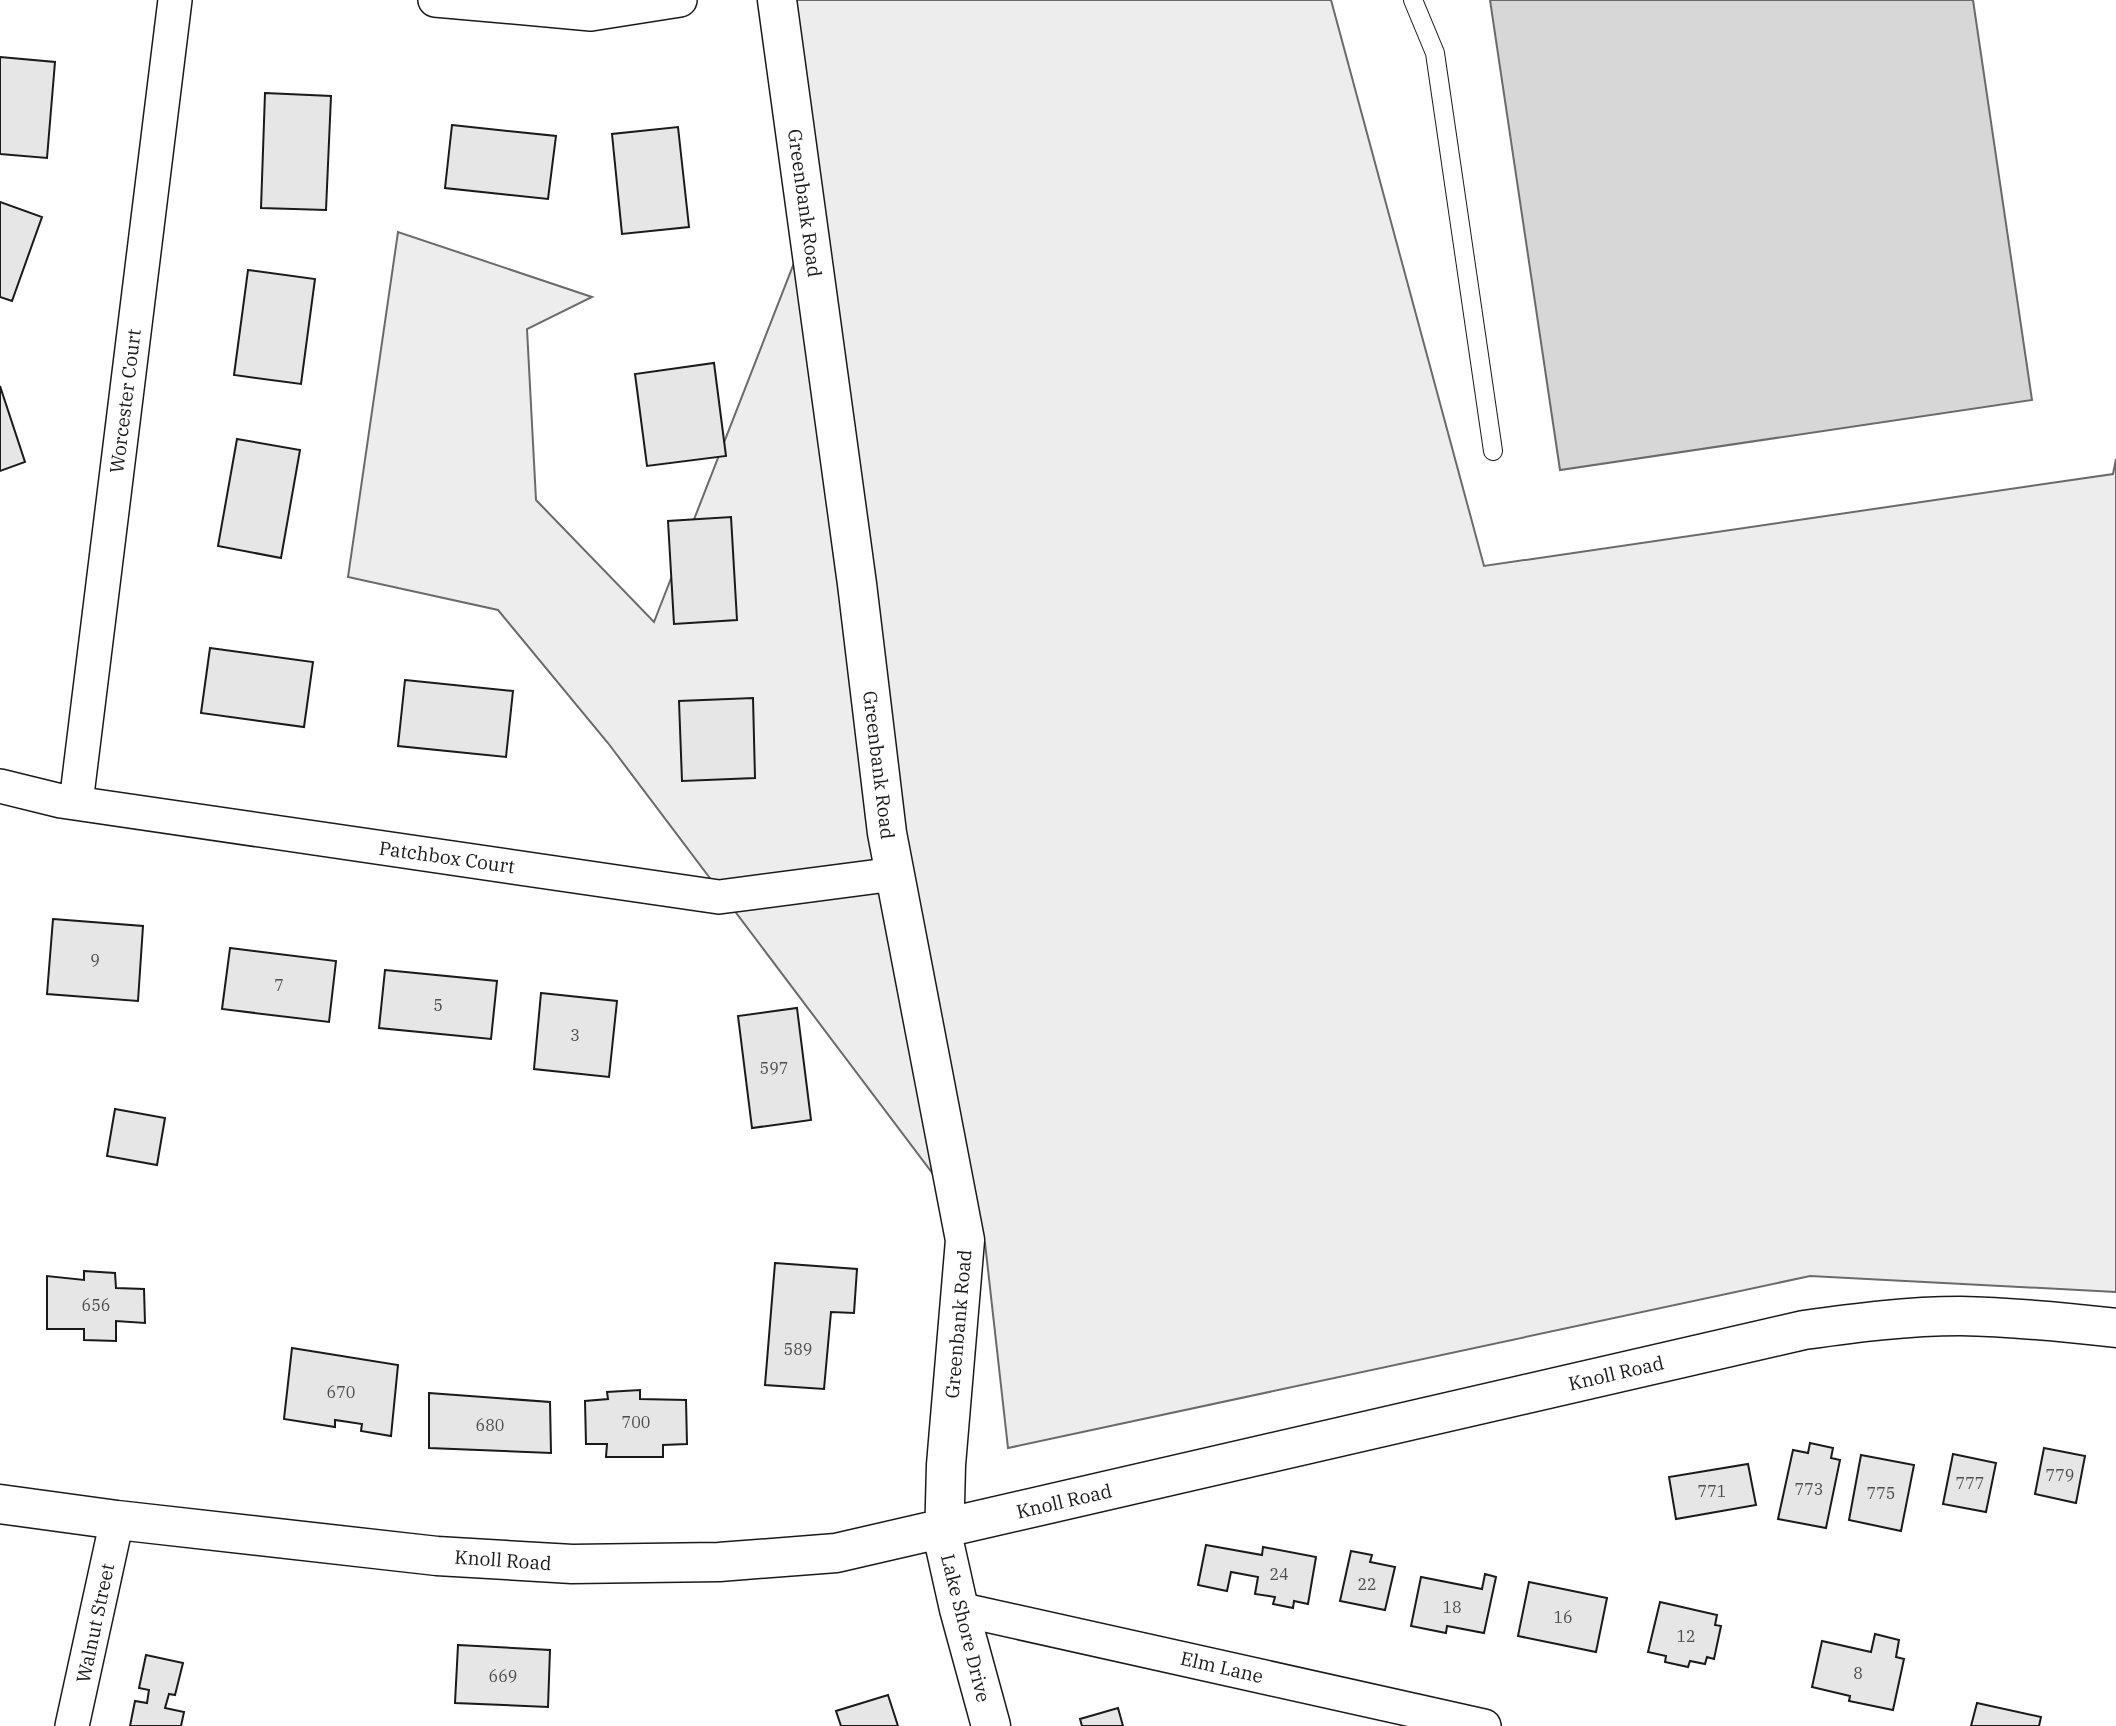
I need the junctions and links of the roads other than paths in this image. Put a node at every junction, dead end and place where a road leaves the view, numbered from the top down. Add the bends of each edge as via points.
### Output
1 (175, 0) edge
2 (435, 0) edge
3 (680, 0) edge
4 (777, 0) edge
5 (1413, 0) edge
6 (1493, 451) dead end
7 (0, 786) edge
8 (76, 803) junction
9 (895, 874) junction
10 (2116, 1328) edge
11 (0, 1504) edge
12 (117, 1520) junction
13 (944, 1529) junction
14 (959, 1609) junction
15 (72, 1726) edge
16 (991, 1726) edge
17 (1484, 1726) edge

1 - 8 street, Worcester Court
2 - 3 street via 591,14
4 - 9 street, Greenbank Road
5 - 6 lane via 1435,53
7 - 8 street, Patchbox Court
8 - 9 street, Patchbox Court via 719,897
9 - 13 street, Greenbank Road via 965,1240
10 - 13 street, Knoll Road via 1958,1316 1804,1330
11 - 12 street, Knoll Road
12 - 13 street, Knoll Road via 437,1556 572,1564 719,1562 836,1553
12 - 15 street, Walnut Street
13 - 14 street, Lake Shore Drive
14 - 16 street, Lake Shore Drive
14 - 17 street, Elm Lane

